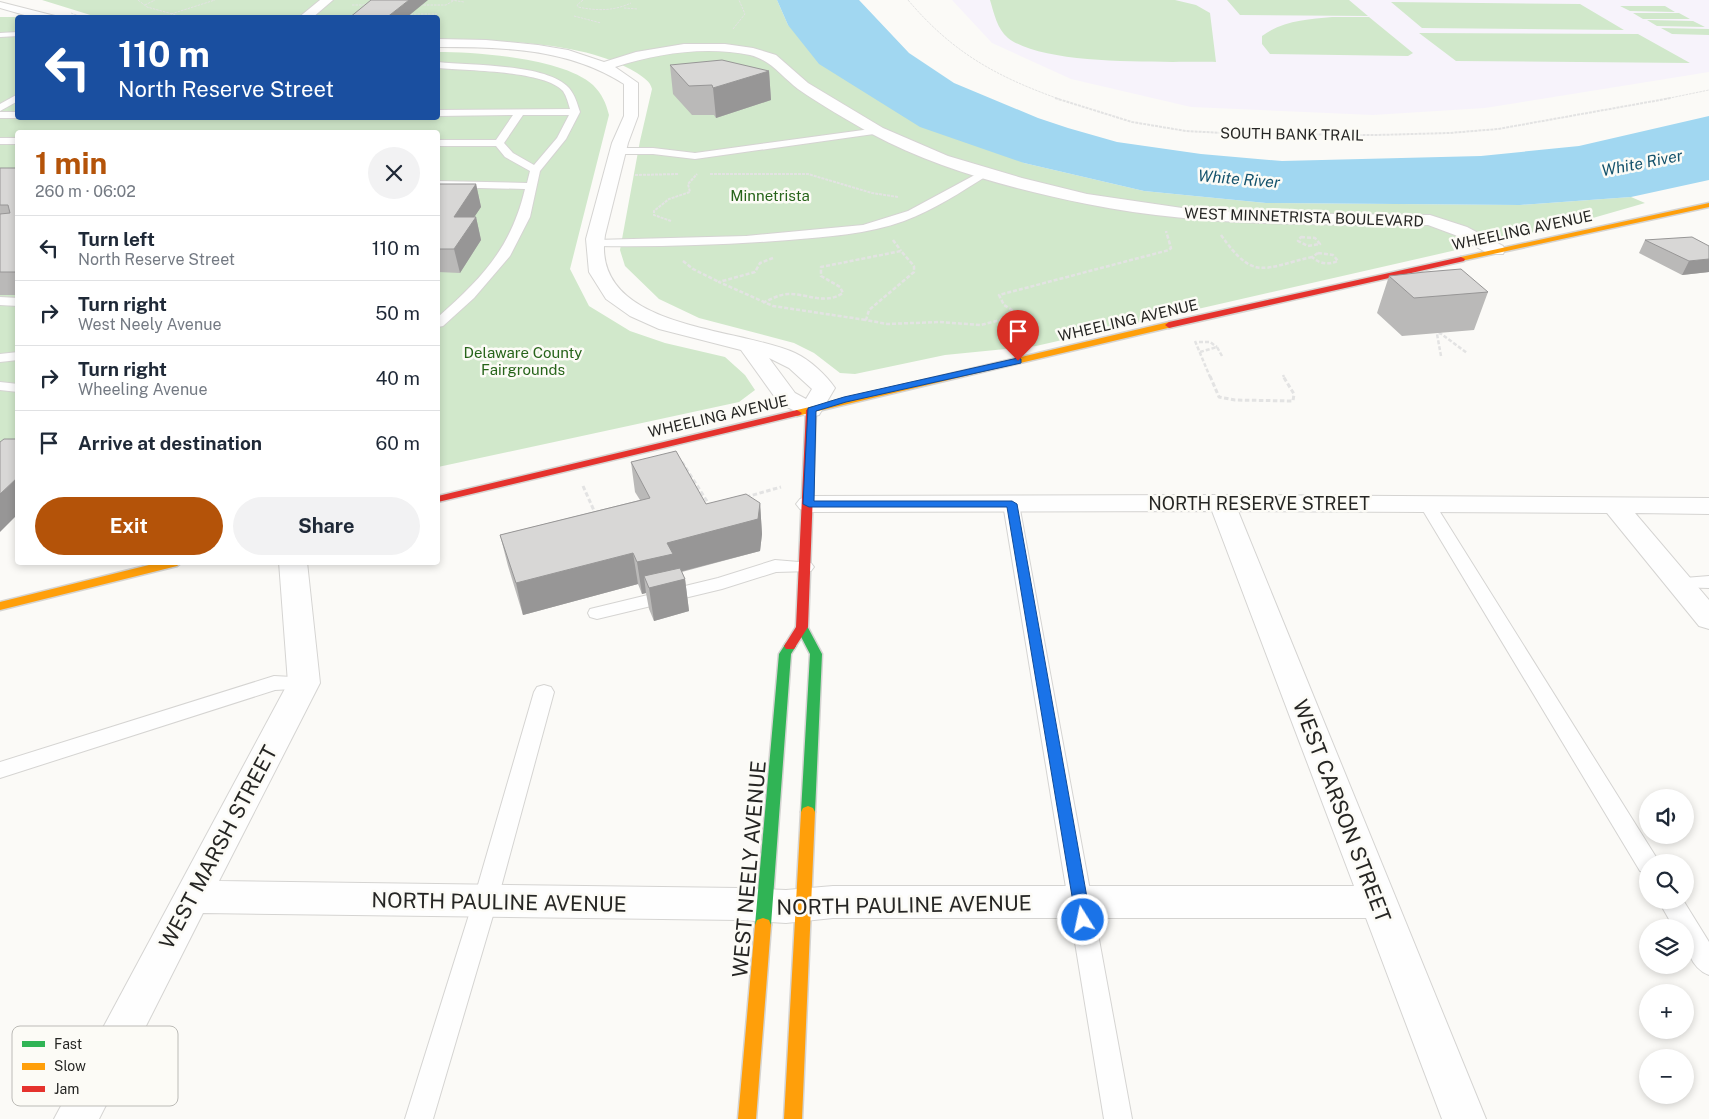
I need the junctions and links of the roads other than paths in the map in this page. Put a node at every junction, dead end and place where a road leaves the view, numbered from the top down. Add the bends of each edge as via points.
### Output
1 (327, 0) edge
2 (4, 7) edge
3 (38, 15) edge
4 (308, 15) edge
5 (0, 34) edge
6 (15, 34) edge
7 (440, 42) edge
8 (440, 47) edge
9 (440, 65) edge
10 (605, 66) junction
11 (629, 95) junction
12 (15, 100) edge
13 (0, 108) edge
14 (440, 112) edge
15 (520, 112) junction
16 (575, 112) junction
17 (0, 115) edge
18 (15, 115) edge
19 (878, 131) junction
20 (0, 141) edge
21 (15, 141) edge
22 (440, 143) edge
23 (499, 143) junction
24 (627, 151) junction
25 (535, 170) junction
26 (984, 173) junction
27 (440, 184) edge
28 (532, 186) junction
29 (1709, 205) edge
30 (595, 243) junction
31 (1496, 250) junction
32 (0, 301) edge
33 (15, 302) edge
34 (440, 321) edge
35 (749, 347) junction
36 (15, 356) edge
37 (0, 358) edge
38 (0, 386) edge
39 (15, 388) edge
40 (811, 410) junction
41 (440, 499) edge
42 (1222, 503) junction
43 (809, 504) junction
44 (1012, 504) junction
45 (1427, 504) junction
46 (1614, 505) junction
47 (1709, 506) edge
48 (164, 565) edge
49 (294, 565) edge
50 (805, 567) junction
51 (1709, 582) edge
52 (1678, 583) junction
53 (0, 606) edge
54 (597, 613) dead end
55 (1709, 619) edge
56 (802, 628) junction
57 (304, 684) junction
58 (544, 692) dead end
59 (0, 770) edge
60 (1642, 854) edge
61 (191, 898) junction
62 (485, 902) junction
63 (1080, 902) junction
64 (1378, 902) junction
65 (764, 907) junction
66 (804, 907) junction
67 (1675, 909) edge
68 (1709, 964) edge
69 (124, 1026) edge
70 (83, 1106) edge
71 (76, 1119) edge
72 (419, 1119) edge
73 (747, 1119) edge
74 (793, 1119) edge
75 (1118, 1119) edge
76 (1464, 1119) edge

1 - 4 street
2 - 3 street
5 - 6 lane
7 - 10 street via 534,48
8 - 11 street via 518,52 568,62
9 - 16 lane via 545,77 564,87 572,98
10 - 11 street via 631,83
10 - 19 street, WEST MINNETRISTA BOULEVARD via 636,56 684,48 753,52 771,58 803,86
11 - 24 street via 632,109
12 - 13 lane
14 - 15 lane
15 - 16 lane
15 - 23 lane
16 - 25 lane via 561,139
17 - 18 lane
19 - 24 lane via 764,144 695,156
19 - 26 street, WEST MINNETRISTA BOULEVARD
20 - 21 lane
22 - 23 lane
23 - 25 lane via 509,155
24 - 30 street
25 - 28 lane
26 - 30 lane via 901,218 879,225 738,242
26 - 31 street, WEST MINNETRISTA BOULEVARD via 1087,199 1189,214 1430,220 1461,231
27 - 28 lane
28 - 34 lane via 524,218 504,256 470,295
29 - 31 main road, WHEELING AVENUE
30 - 35 street via 596,266 602,282 615,297 634,310 666,325
31 - 40 main road, WHEELING AVENUE
32 - 33 lane
35 - 40 street via 787,398
35 - 40 street via 786,357 824,388
36 - 37 lane
38 - 39 lane
40 - 41 main road, WHEELING AVENUE
40 - 43 main road
42 - 44 street, NORTH RESERVE STREET
42 - 45 street, NORTH RESERVE STREET
42 - 64 street, WEST CARSON STREET
43 - 44 street, NORTH RESERVE STREET
43 - 50 main road
44 - 63 lane
45 - 46 street, NORTH RESERVE STREET
45 - 60 lane
46 - 47 street, NORTH RESERVE STREET
46 - 52 street
48 - 53 main road
49 - 57 street
50 - 54 lane via 775,566 722,583
50 - 56 main road
51 - 52 lane
52 - 55 street
56 - 65 main road, WEST NEELY AVENUE via 785,654
56 - 66 main road via 816,654
57 - 59 lane via 274,683
57 - 61 street, WEST MARSH STREET
58 - 62 lane
61 - 62 street, NORTH PAULINE AVENUE
61 - 69 street, WEST MARSH STREET
62 - 65 street, NORTH PAULINE AVENUE via 739,904
62 - 72 lane
63 - 64 street, NORTH PAULINE AVENUE
63 - 66 street, NORTH PAULINE AVENUE via 833,902
63 - 75 lane
64 - 76 street, WEST CARSON STREET
65 - 66 street, NORTH PAULINE AVENUE
65 - 73 main road, WEST NEELY AVENUE
66 - 74 main road
67 - 68 lane
70 - 71 street, WEST MARSH STREET

